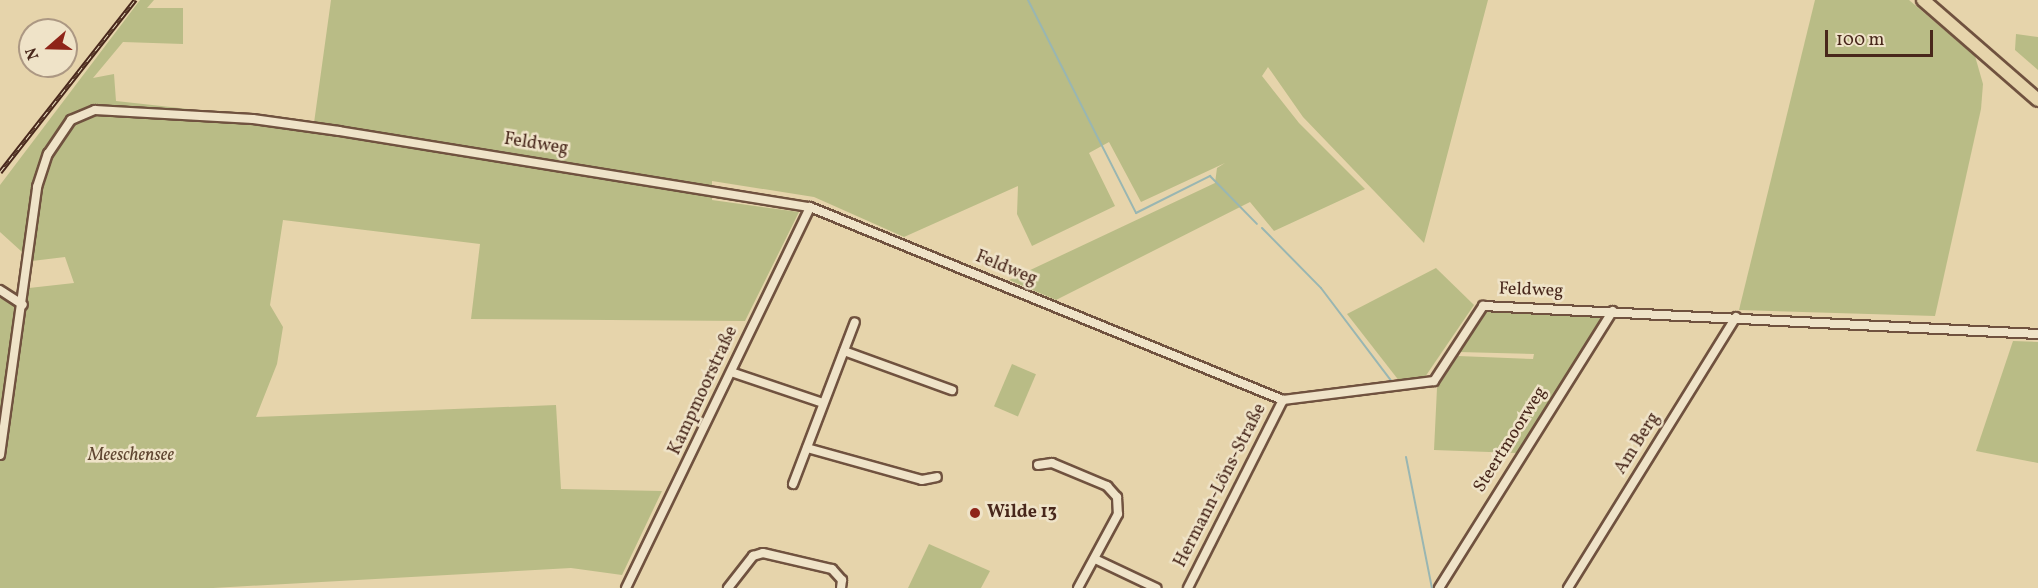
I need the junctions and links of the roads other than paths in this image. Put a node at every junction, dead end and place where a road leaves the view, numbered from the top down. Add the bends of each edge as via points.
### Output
1 (1923, 0) edge
2 (2038, 100) edge
3 (810, 207) junction
4 (0, 290) edge
5 (22, 305) junction
6 (1613, 311) junction
7 (1736, 317) junction
8 (855, 322) dead end
9 (2038, 334) edge
10 (844, 351) junction
11 (730, 372) junction
12 (952, 390) dead end
13 (1283, 399) junction
14 (823, 403) junction
15 (807, 448) junction
16 (0, 455) edge
17 (1038, 465) dead end
18 (937, 477) dead end
19 (793, 484) dead end
20 (1095, 559) junction
21 (626, 588) edge
22 (728, 588) edge
23 (841, 588) edge
24 (1078, 588) edge
25 (1156, 588) edge
26 (1188, 588) edge
27 (1439, 588) edge
28 (1568, 588) edge

1 - 2 main road
3 - 5 street, Feldweg via 253,119 95,110 71,120 48,153 37,187
3 - 11 street, Kampmoorstraße
3 - 13 street, Feldweg
4 - 5 street
5 - 16 street, Feldweg
6 - 7 street, Feldweg
6 - 13 street, Feldweg via 1483,306 1434,381
6 - 27 street, Steertmoorweg
7 - 9 street, Feldweg
7 - 28 street, Am Berg
8 - 10 street
10 - 12 street
10 - 14 street
11 - 14 street
11 - 21 street, Kampmoorstraße
13 - 26 street, Hermann-Löns-Straße
14 - 15 street
15 - 18 street via 922,480
15 - 19 street
17 - 20 street via 1052,463 1107,486 1117,498 1118,514
20 - 24 street
20 - 25 street
22 - 23 street via 753,556 763,553 832,569 842,580

